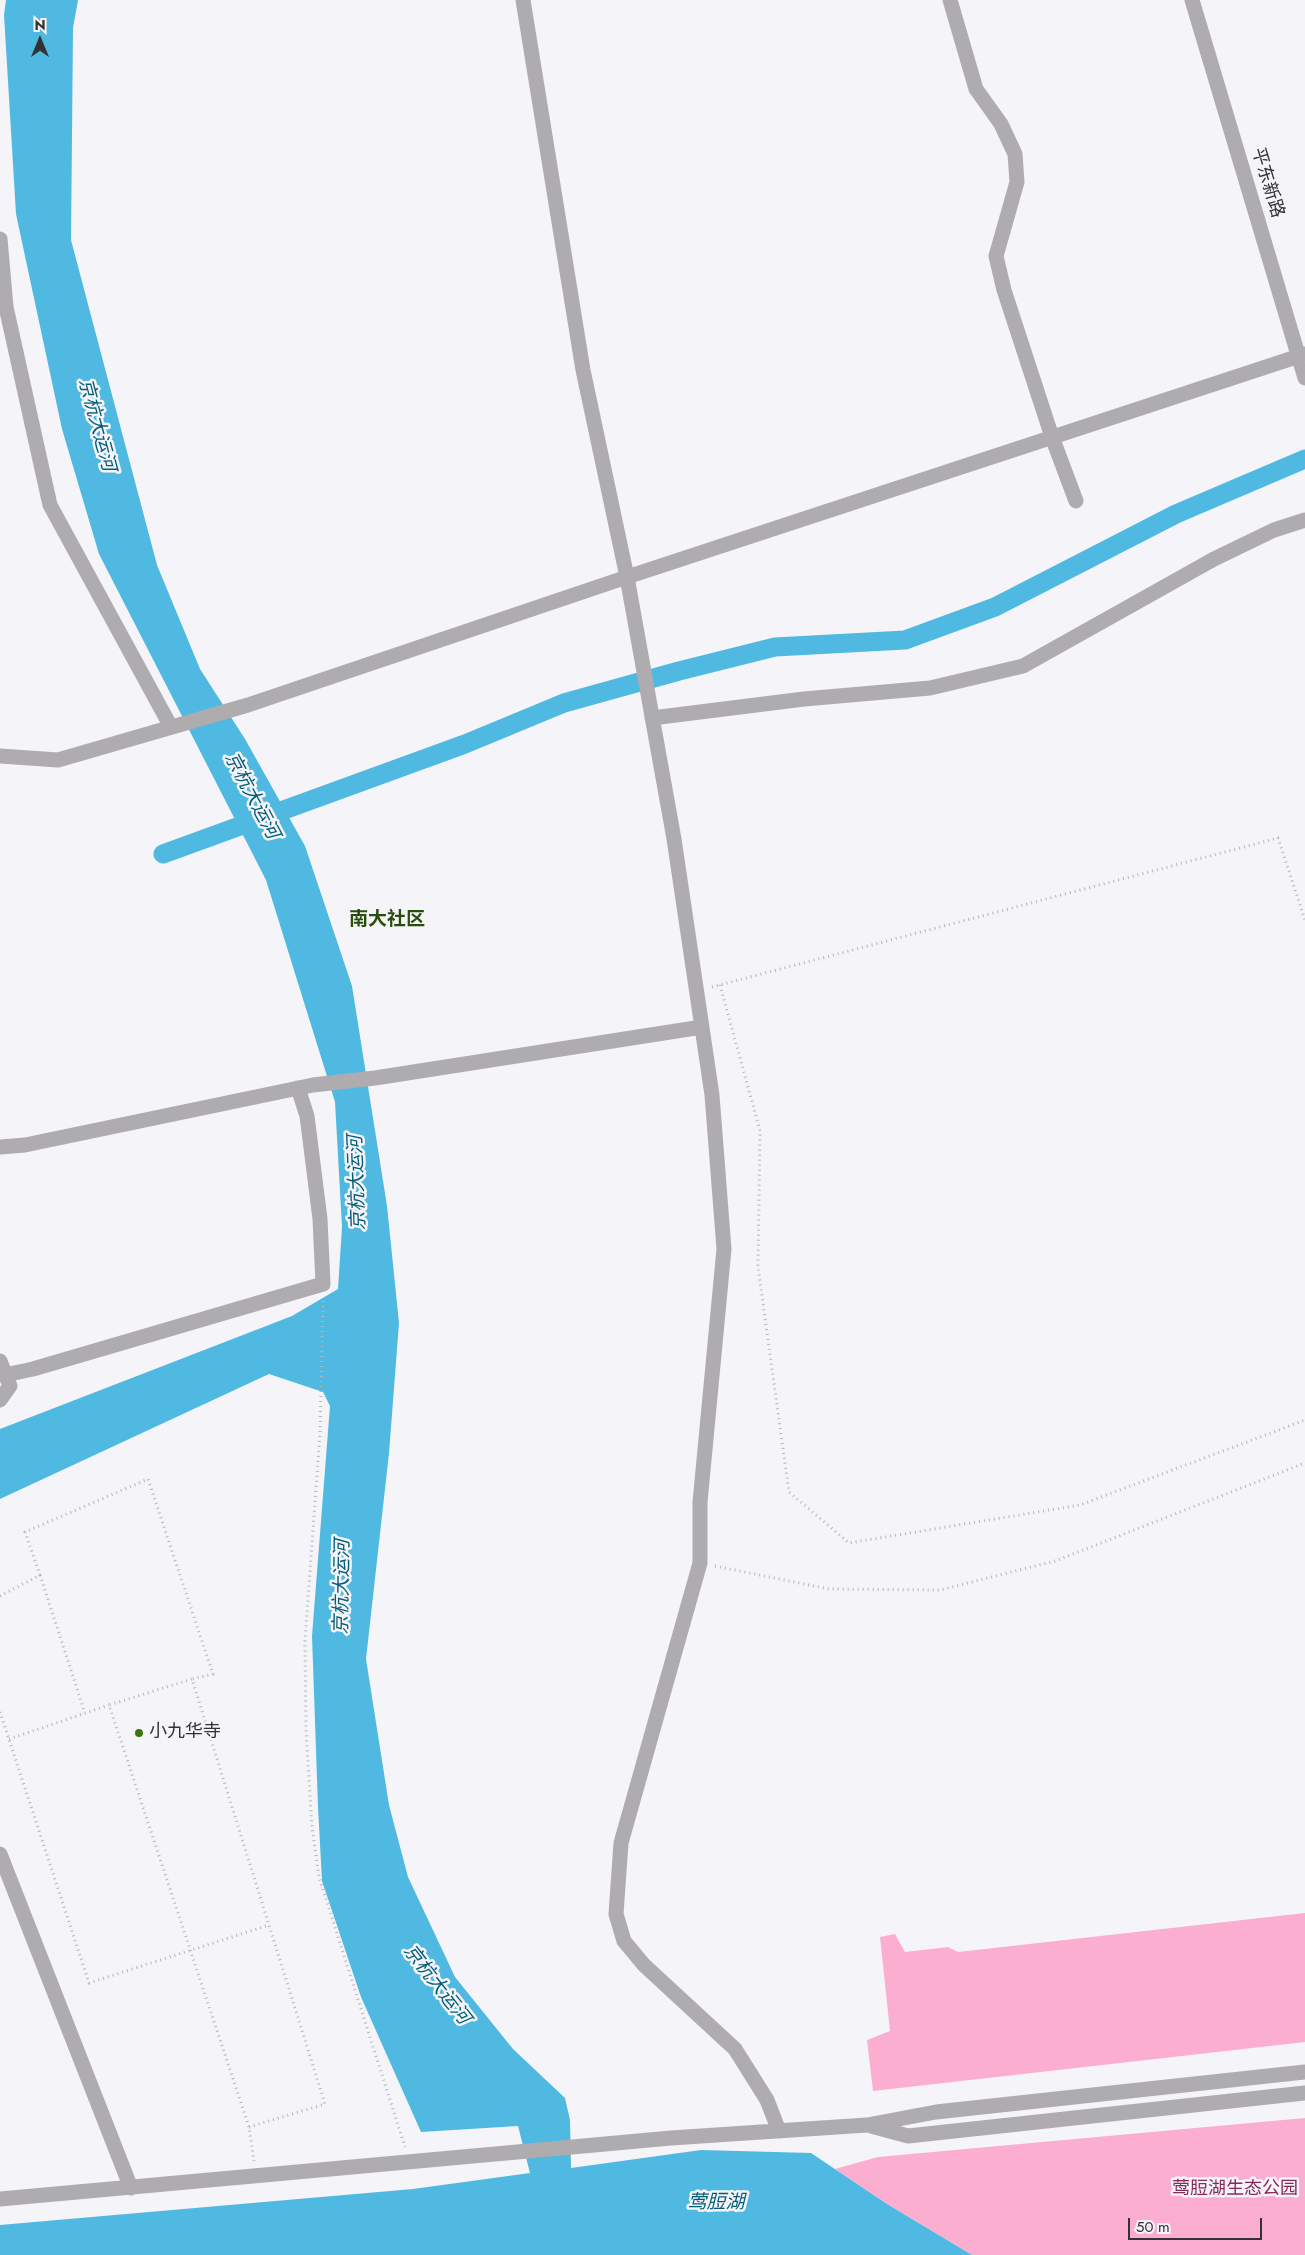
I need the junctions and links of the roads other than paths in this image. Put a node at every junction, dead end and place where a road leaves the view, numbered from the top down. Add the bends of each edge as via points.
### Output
1 (523, 0) edge
2 (950, 0) edge
3 (1192, 0) edge
4 (0, 239) edge
5 (1302, 355) edge
6 (1305, 378) edge
7 (1052, 436) junction
8 (1076, 502) dead end
9 (1305, 520) edge
10 (627, 577) junction
11 (652, 717) junction
12 (171, 727) junction
13 (0, 756) edge
14 (702, 1027) junction
15 (306, 1087) junction
16 (0, 1147) edge
17 (3, 1368) edge
18 (0, 1400) edge
19 (0, 1854) edge
20 (1305, 2072) edge
21 (1305, 2093) edge
22 (867, 2125) junction
23 (779, 2131) junction
24 (131, 2188) junction
25 (0, 2199) edge

1 - 10 street via 583,370
2 - 7 street via 976,89 1001,124 1015,154 1017,182 996,256
3 - 5 street, 平东新路
4 - 12 street via 6,307 50,505
5 - 6 street, 平东新路
5 - 7 street
7 - 8 street
7 - 10 street
9 - 11 street via 1274,530 1214,559 1023,666 930,688
10 - 11 street
10 - 12 street via 248,705
11 - 14 street
12 - 13 street via 58,760
14 - 15 street
14 - 23 street via 712,1095 724,1249 700,1502 700,1563 621,1843 616,1914 624,1940 644,1965 735,2049 767,2100
15 - 16 street via 25,1145
15 - 17 street via 320,1219 323,1284 33,1369
17 - 18 street via 10,1386
19 - 24 street
20 - 22 street via 936,2112
21 - 22 street via 908,2136
22 - 23 street
23 - 24 street
24 - 25 street

